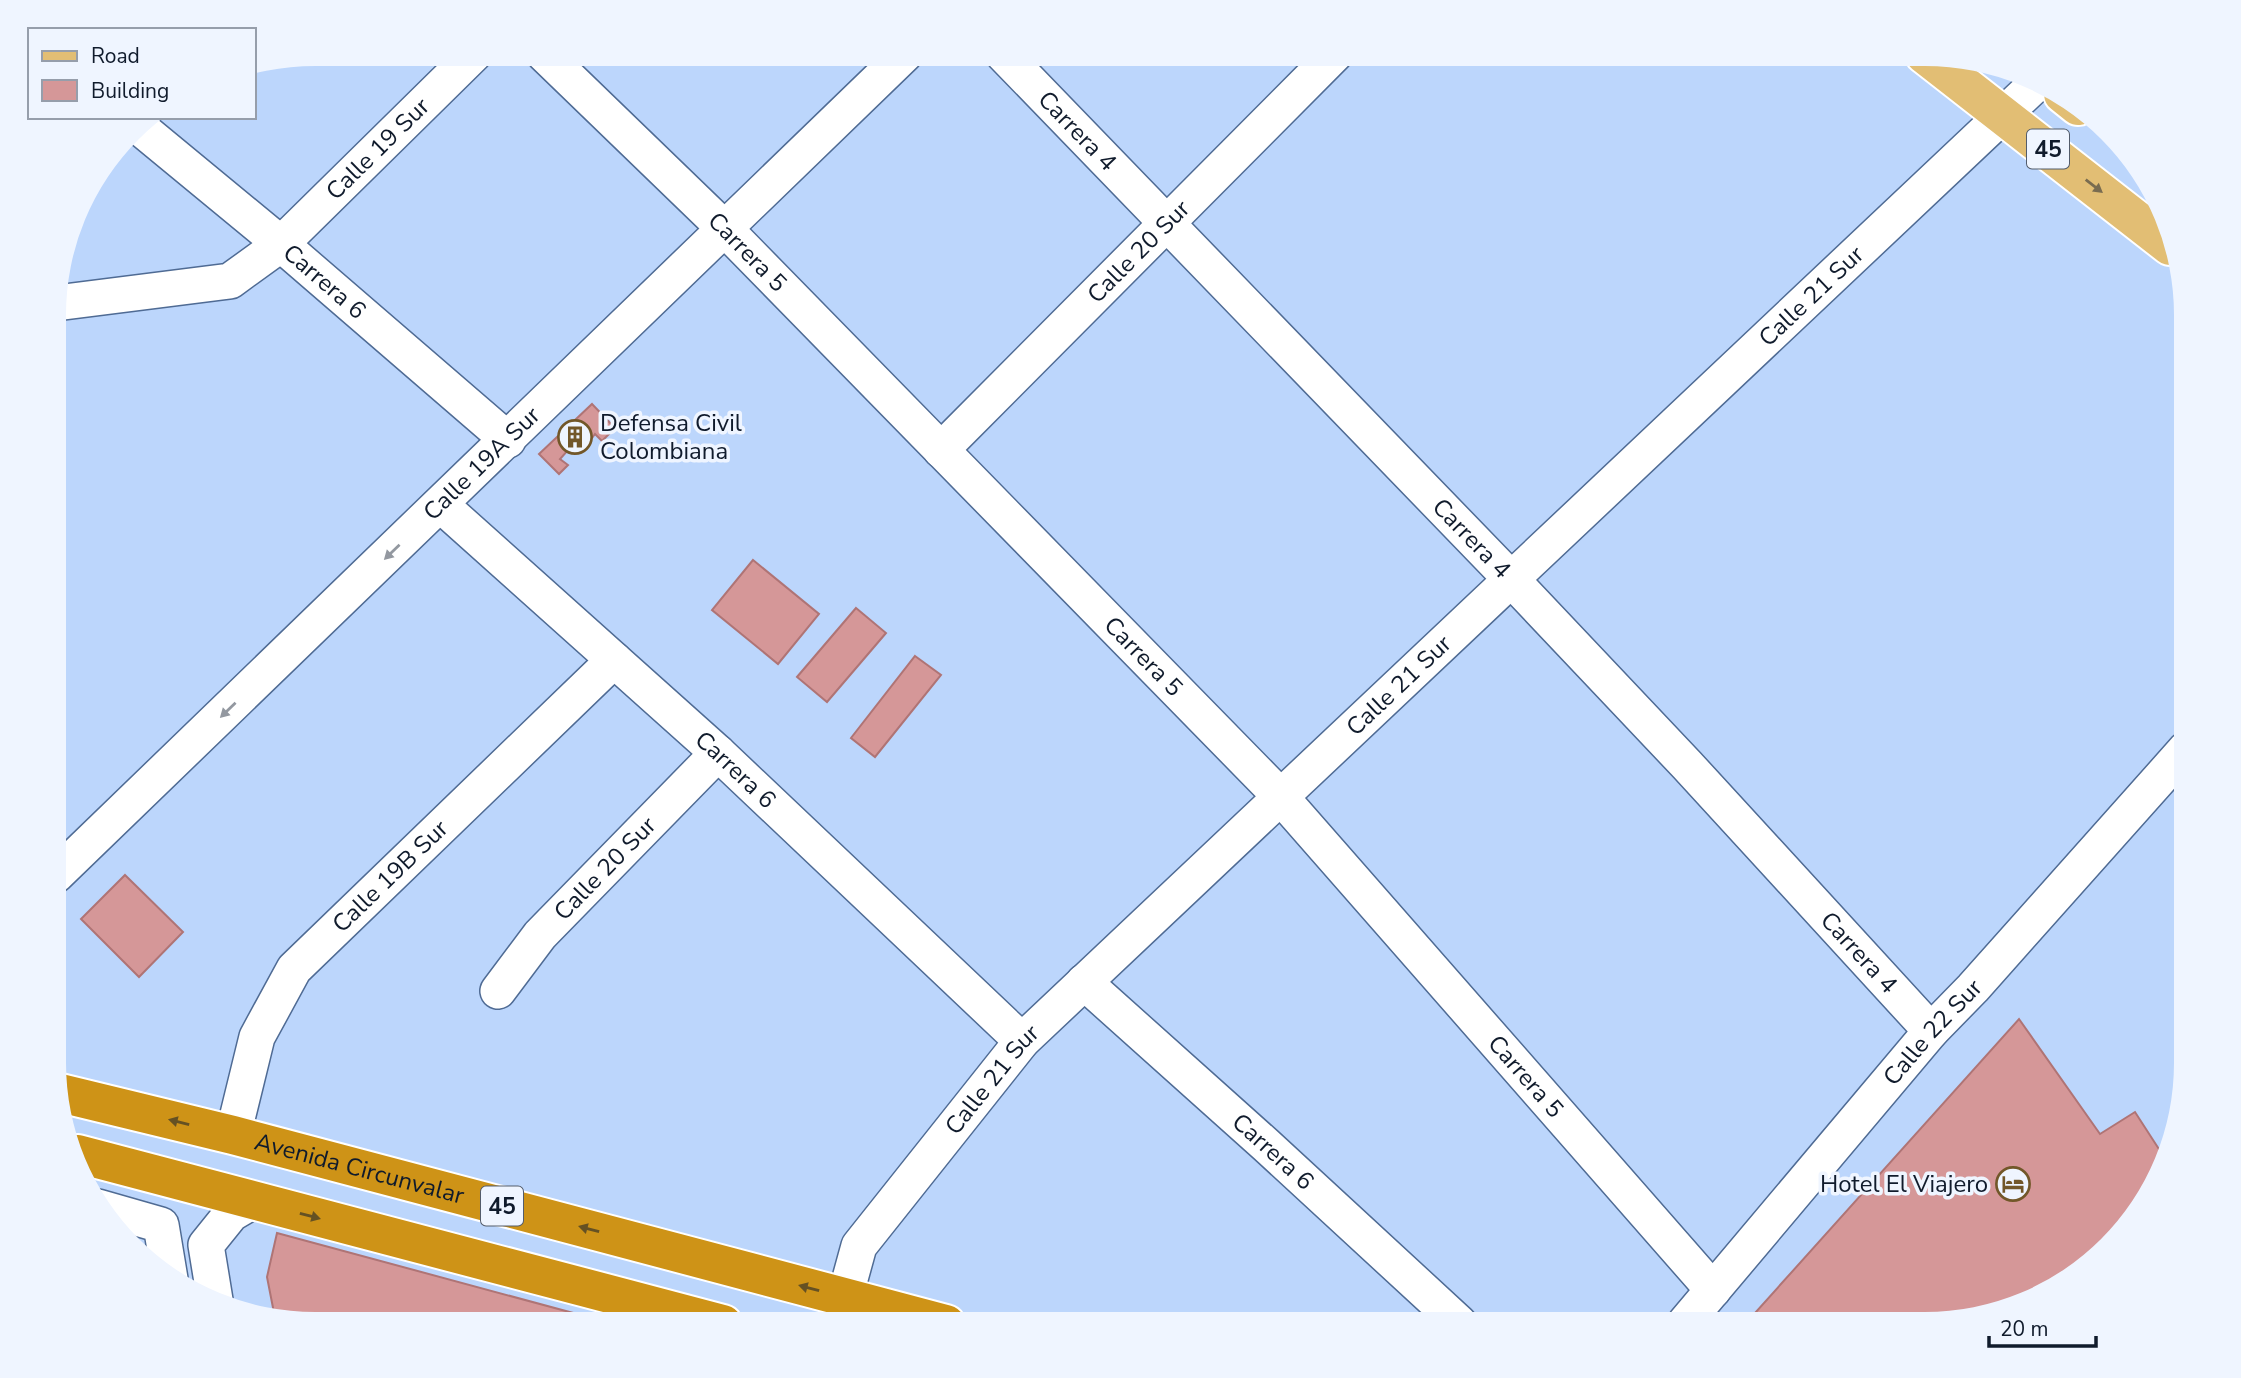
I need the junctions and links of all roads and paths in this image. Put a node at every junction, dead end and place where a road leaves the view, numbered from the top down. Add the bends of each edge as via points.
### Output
1 (462, 66) edge
2 (556, 66) edge
3 (893, 66) edge
4 (1015, 66) edge
5 (1323, 66) edge
6 (1941, 67) edge
7 (2030, 89) edge
8 (2004, 114) junction
9 (146, 133) edge
10 (1166, 223) junction
11 (725, 229) junction
12 (2163, 240) edge
13 (281, 244) junction
14 (67, 302) edge
15 (508, 440) junction
16 (941, 450) junction
17 (441, 505) junction
18 (1511, 579) junction
19 (614, 660) junction
20 (718, 753) junction
21 (2174, 762) edge
22 (1280, 796) junction
23 (66, 866) edge
24 (1084, 982) junction
25 (498, 991) dead end
26 (1931, 1031) junction
27 (1022, 1041) junction
28 (69, 1095) edge
29 (233, 1135) junction
30 (84, 1156) edge
31 (253, 1200) junction
32 (117, 1212) edge
33 (168, 1263) edge
34 (213, 1290) edge
35 (1713, 1290) junction
36 (845, 1297) junction
37 (678, 1312) edge
38 (902, 1312) edge
39 (1447, 1312) edge
40 (1694, 1312) edge

1 - 13 street, Calle 19 Sur
2 - 11 street, Carrera 5
3 - 11 street, Calle 19A Sur
4 - 10 street, Carrera 4
5 - 10 street, Calle 20 Sur
6 - 8 main road, 45
7 - 8 street, Calle 21 Sur
8 -> 12 main road, 45
8 - 18 street, Calle 21 Sur
9 - 13 street, Carrera 6
10 - 16 street, Calle 20 Sur
10 - 18 street, Carrera 4
11 - 15 street, Calle 19A Sur
11 - 16 street, Carrera 5
13 - 14 street, Calle 19 Sur via 230,281
13 - 15 street, Carrera 6
15 - 17 street, Calle 19A Sur
16 - 22 street, Carrera 5
17 - 19 street, Carrera 6
17 -> 23 street, Calle 19A Sur
18 - 22 street, Calle 21 Sur
18 - 26 street, Carrera 4
19 - 20 street, Carrera 6
19 - 29 street, Calle 19B Sur via 294,969 257,1037
20 - 25 street, Calle 20 Sur via 541,935
20 - 27 street, Carrera 6
21 - 26 street, Calle 22 Sur
22 - 24 street, Calle 21 Sur
22 - 35 street, Carrera 5
24 - 27 street, Calle 21 Sur
24 - 39 street, Carrera 6
26 - 35 street, Calle 22 Sur
27 - 36 street, Calle 21 Sur via 859,1246
29 -> 28 highway, Avenida Circunvalar / 45
36 -> 29 highway, Avenida Circunvalar / 45
30 - 31 highway, 45
31 - 34 street via 231,1214 206,1245
31 -> 37 highway, 45
32 - 33 street via 162,1225
35 - 40 street, Calle 22 Sur
36 - 38 highway, Avenida Circunvalar / 45

